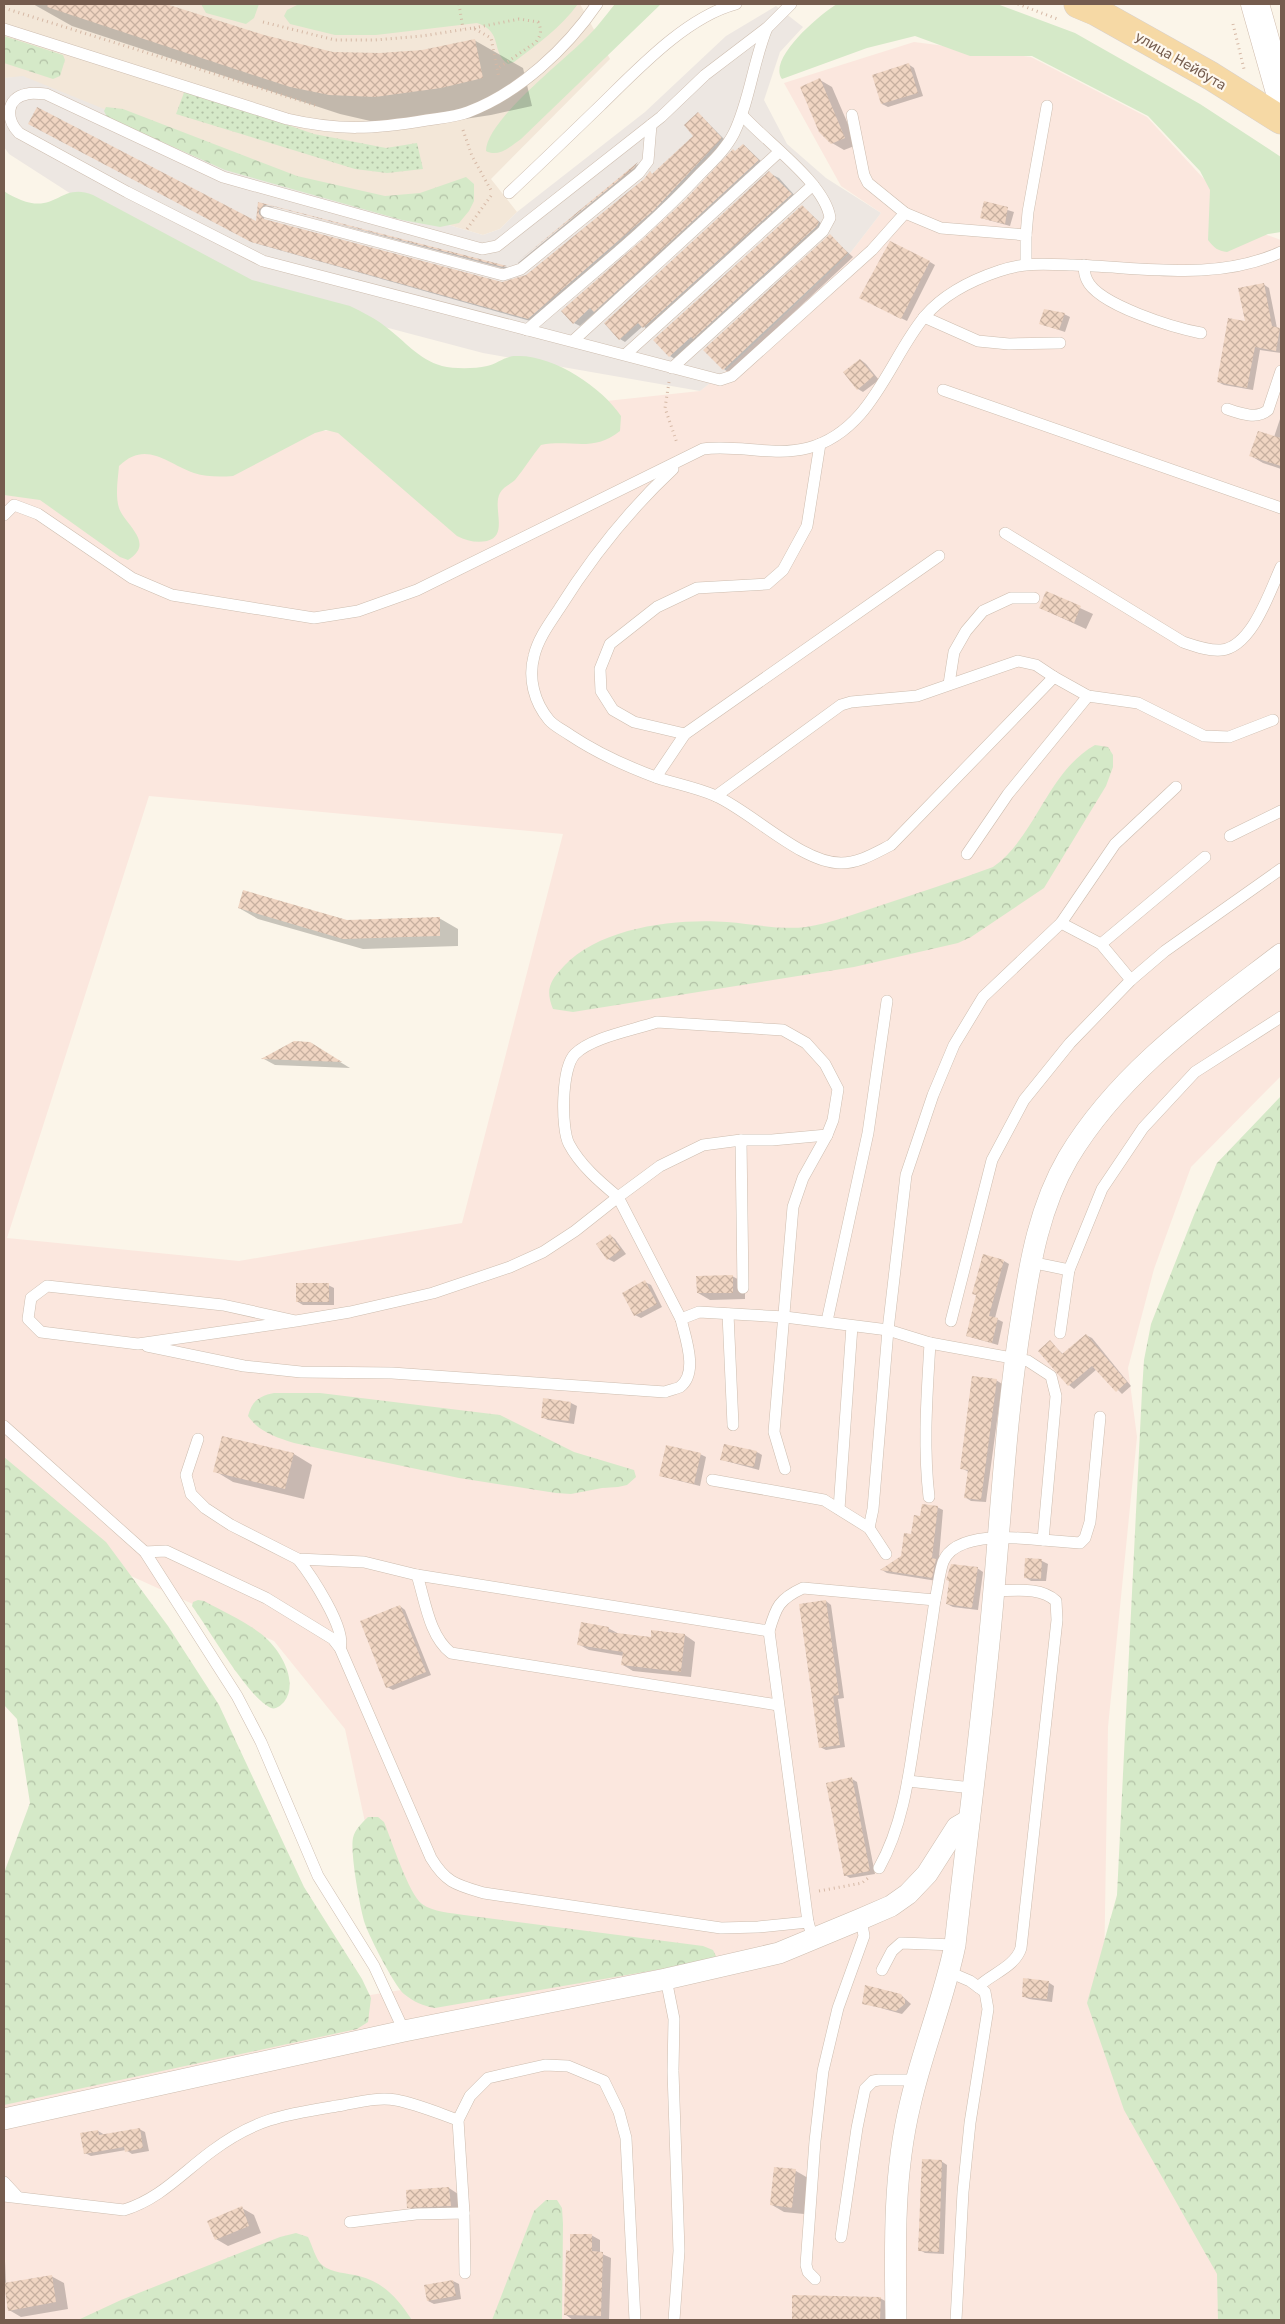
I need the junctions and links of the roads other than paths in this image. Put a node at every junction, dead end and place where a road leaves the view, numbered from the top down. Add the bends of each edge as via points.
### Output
1 (598, 4) edge
2 (736, 4) edge
3 (791, 4) edge
4 (1078, 4) edge
5 (1255, 4) edge
6 (768, 27) junction
7 (4, 29) edge
8 (1281, 96) edge
9 (7, 104) edge
10 (1046, 106) dead end
11 (742, 115) junction
12 (852, 115) dead end
13 (1281, 120) edge
14 (651, 125) junction
15 (779, 152) junction
16 (813, 185) junction
17 (509, 193) dead end
18 (266, 212) dead end
19 (905, 213) junction
20 (1026, 235) junction
21 (1281, 252) edge
22 (1026, 263) junction
23 (1084, 265) junction
24 (924, 317) junction
25 (528, 330) junction
26 (1201, 333) dead end
27 (574, 340) junction
28 (1060, 343) dead end
29 (626, 354) junction
30 (672, 368) junction
31 (1281, 371) edge
32 (943, 390) dead end
33 (1227, 408) dead end
34 (820, 444) junction
35 (682, 461) junction
36 (1281, 508) edge
37 (4, 515) edge
38 (1005, 533) dead end
39 (939, 556) dead end
40 (1281, 567) edge
41 (1034, 598) dead end
42 (1054, 676) junction
43 (949, 684) junction
44 (1088, 696) junction
45 (1273, 720) dead end
46 (685, 734) junction
47 (656, 777) junction
48 (1176, 787) dead end
49 (716, 796) junction
50 (1281, 811) edge
51 (1230, 836) dead end
52 (967, 854) dead end
53 (1205, 858) dead end
54 (1281, 870) edge
55 (1061, 923) junction
56 (1101, 944) junction
57 (1281, 954) edge
58 (1131, 980) junction
59 (887, 1001) dead end
60 (1281, 1016) edge
61 (827, 1135) junction
62 (741, 1140) junction
63 (618, 1197) junction
64 (1030, 1262) junction
65 (1069, 1270) junction
66 (743, 1288) dead end
67 (728, 1314) junction
68 (785, 1317) junction
69 (681, 1319) junction
70 (296, 1321) junction
71 (951, 1321) dead end
72 (828, 1322) junction
73 (852, 1326) junction
74 (888, 1330) junction
75 (1060, 1333) dead end
76 (930, 1343) junction
77 (138, 1344) junction
78 (1015, 1357) junction
79 (1100, 1417) dead end
80 (733, 1425) dead end
81 (4, 1426) edge
82 (198, 1439) dead end
83 (786, 1469) dead end
84 (712, 1480) dead end
85 (929, 1496) dead end
86 (839, 1509) junction
87 (869, 1528) junction
88 (998, 1538) junction
89 (1043, 1540) junction
90 (145, 1552) junction
91 (886, 1554) dead end
92 (298, 1559) junction
93 (417, 1574) junction
94 (994, 1591) junction
95 (935, 1600) junction
96 (768, 1631) junction
97 (340, 1648) junction
98 (778, 1705) junction
99 (908, 1781) junction
100 (972, 1788) junction
101 (969, 1820) junction
102 (879, 1868) dead end
103 (861, 1919) junction
104 (811, 1931) junction
105 (955, 1945) junction
106 (882, 1970) dead end
107 (949, 1972) junction
108 (666, 1978) junction
109 (978, 1987) junction
110 (404, 2031) junction
111 (917, 2080) junction
112 (4, 2119) edge
113 (458, 2120) junction
114 (4, 2182) edge
115 (4, 2196) edge
116 (17, 2196) junction
117 (464, 2213) junction
118 (350, 2222) dead end
119 (841, 2237) dead end
120 (465, 2273) dead end
121 (815, 2279) dead end
122 (635, 2320) edge
123 (674, 2320) edge
124 (896, 2320) edge
125 (956, 2320) edge

1 - 7 lane via 559,52 497,98 458,115 363,129 322,127 287,119
2 - 17 lane via 706,15 662,47
3 - 6 lane
4 - 13 main road, улица Нейбута via 1202,71
5 - 8 street
6 - 11 lane via 756,58
6 - 14 lane via 731,53
9 - 14 lane via 28,93 46,94 222,177 482,248 497,246
9 - 25 lane via 11,125 19,133 263,261
10 - 20 lane
11 - 15 lane
11 - 25 lane via 723,150 677,199
12 - 19 lane via 868,184
14 - 18 lane via 648,161 638,173 521,269 503,275
15 - 16 lane
15 - 27 lane
16 - 29 lane
16 - 30 lane via 830,218 823,231
19 - 20 lane via 941,228
19 - 30 lane via 872,250 732,376 720,380
20 - 22 lane
21 - 23 lane via 1259,262 1223,270
22 - 23 lane
22 - 24 lane via 968,284 935,305
23 - 26 lane via 1089,283 1096,291 1120,305 1170,327
24 - 28 lane via 961,335 986,342
24 - 34 lane via 874,398 843,430
25 - 27 lane
27 - 29 lane
29 - 30 lane
31 - 33 lane via 1268,410 1263,415
32 - 36 lane
34 - 35 lane via 791,451 718,447 703,449
34 - 46 lane via 807,526 783,570 767,584 697,588 657,607 610,644 600,669 601,691 613,710 634,722
35 - 37 lane via 417,590 358,611 314,618 172,595 132,578 38,514 14,505
35 - 47 lane via 647,493 576,582 545,631 534,655 532,674 534,695 549,720 588,748
38 - 40 lane via 1183,642 1203,649 1223,650 1242,641 1252,628
39 - 46 lane
41 - 43 lane via 1011,598 983,611 954,652
42 - 43 lane via 1036,665 1018,661
42 - 44 lane
42 - 49 lane via 891,845 859,861 827,862 809,854
43 - 49 lane via 916,696 851,702 841,706
44 - 45 lane via 1138,703 1204,736 1219,738
44 - 52 lane via 1008,794
46 - 47 lane
47 - 49 lane
48 - 55 lane via 1115,844
50 - 51 lane
53 - 56 lane
54 - 58 lane via 1165,951
55 - 56 lane
55 - 74 lane via 983,997 954,1045 906,1175
56 - 58 lane
57 - 64 street via 1140,1067 1108,1101 1067,1160 1044,1209
58 - 71 lane via 1070,1043 1024,1100 992,1160
59 - 72 lane via 868,1133
60 - 65 lane via 1195,1072 1143,1128 1102,1189
61 - 62 lane
61 - 63 lane via 838,1089 825,1064 806,1043 783,1030 657,1022 598,1041 574,1055 566,1073 563,1092 568,1143 590,1172
61 - 68 lane via 803,1178 793,1207
62 - 63 lane via 703,1145 660,1166
62 - 66 lane
63 - 69 lane
63 - 70 lane via 574,1232 543,1252 510,1267 433,1293
64 - 65 lane
64 - 78 street
65 - 75 lane
67 - 68 lane
67 - 69 lane via 699,1312
67 - 80 lane
68 - 72 lane
68 - 83 lane via 774,1432
69 - 77 lane via 689,1372 680,1387 665,1392 392,1373 301,1372 244,1366
70 - 77 lane
70 - 77 lane via 223,1305 47,1286 31,1298 28,1320 41,1332
72 - 73 lane
73 - 74 lane
73 - 86 lane
74 - 76 lane
74 - 87 lane via 874,1509
76 - 78 lane
76 - 85 lane via 925,1415
78 - 88 street
78 - 89 lane via 1028,1361 1051,1376 1056,1396
79 - 89 lane via 1090,1522 1085,1538 1080,1543
81 - 90 lane
82 - 92 lane via 186,1475 191,1494 231,1525
84 - 86 lane via 824,1500
86 - 87 lane
87 - 91 lane
88 - 89 lane
88 - 94 street
88 - 95 lane via 958,1546 944,1561
90 - 97 lane via 166,1551 266,1598 333,1639
90 - 110 lane via 236,1696 261,1742 318,1876 374,1966
92 - 93 lane via 364,1562
92 - 97 lane via 318,1584 340,1632
93 - 96 lane
93 - 98 lane via 436,1636 451,1654
94 - 100 street
94 - 109 lane via 1049,1594 1056,1601 1057,1620 1021,1948 1012,1962
95 - 96 lane via 803,1588 787,1595 775,1609
95 - 99 lane
96 - 98 lane
97 - 104 lane via 431,1858 440,1874 448,1880 484,1893 721,1928
98 - 104 lane
99 - 100 lane
99 - 102 lane via 888,1853
100 - 101 street
101 - 103 street via 957,1827 927,1874 908,1894 891,1906
101 - 105 street
103 - 104 street
103 - 121 lane via 864,1936 838,2008 823,2071 806,2265
104 - 108 street via 779,1953
105 - 106 lane via 902,1943 892,1951
105 - 107 street
107 - 109 lane
107 - 111 street
108 - 110 street
108 - 123 lane via 674,2020 679,2251
109 - 125 lane via 985,1992 988,2009 962,2192
110 - 112 street
111 - 119 lane via 873,2081 865,2089
111 - 124 street via 903,2146 895,2229
113 - 116 lane via 396,2100 369,2100 275,2117 251,2126 211,2152 179,2180 142,2204 124,2210
113 - 117 lane
113 - 122 lane via 470,2096 488,2078 545,2065 568,2066 604,2081 619,2112 626,2138
114 - 116 lane
115 - 116 lane
117 - 118 lane via 416,2214
117 - 120 lane

